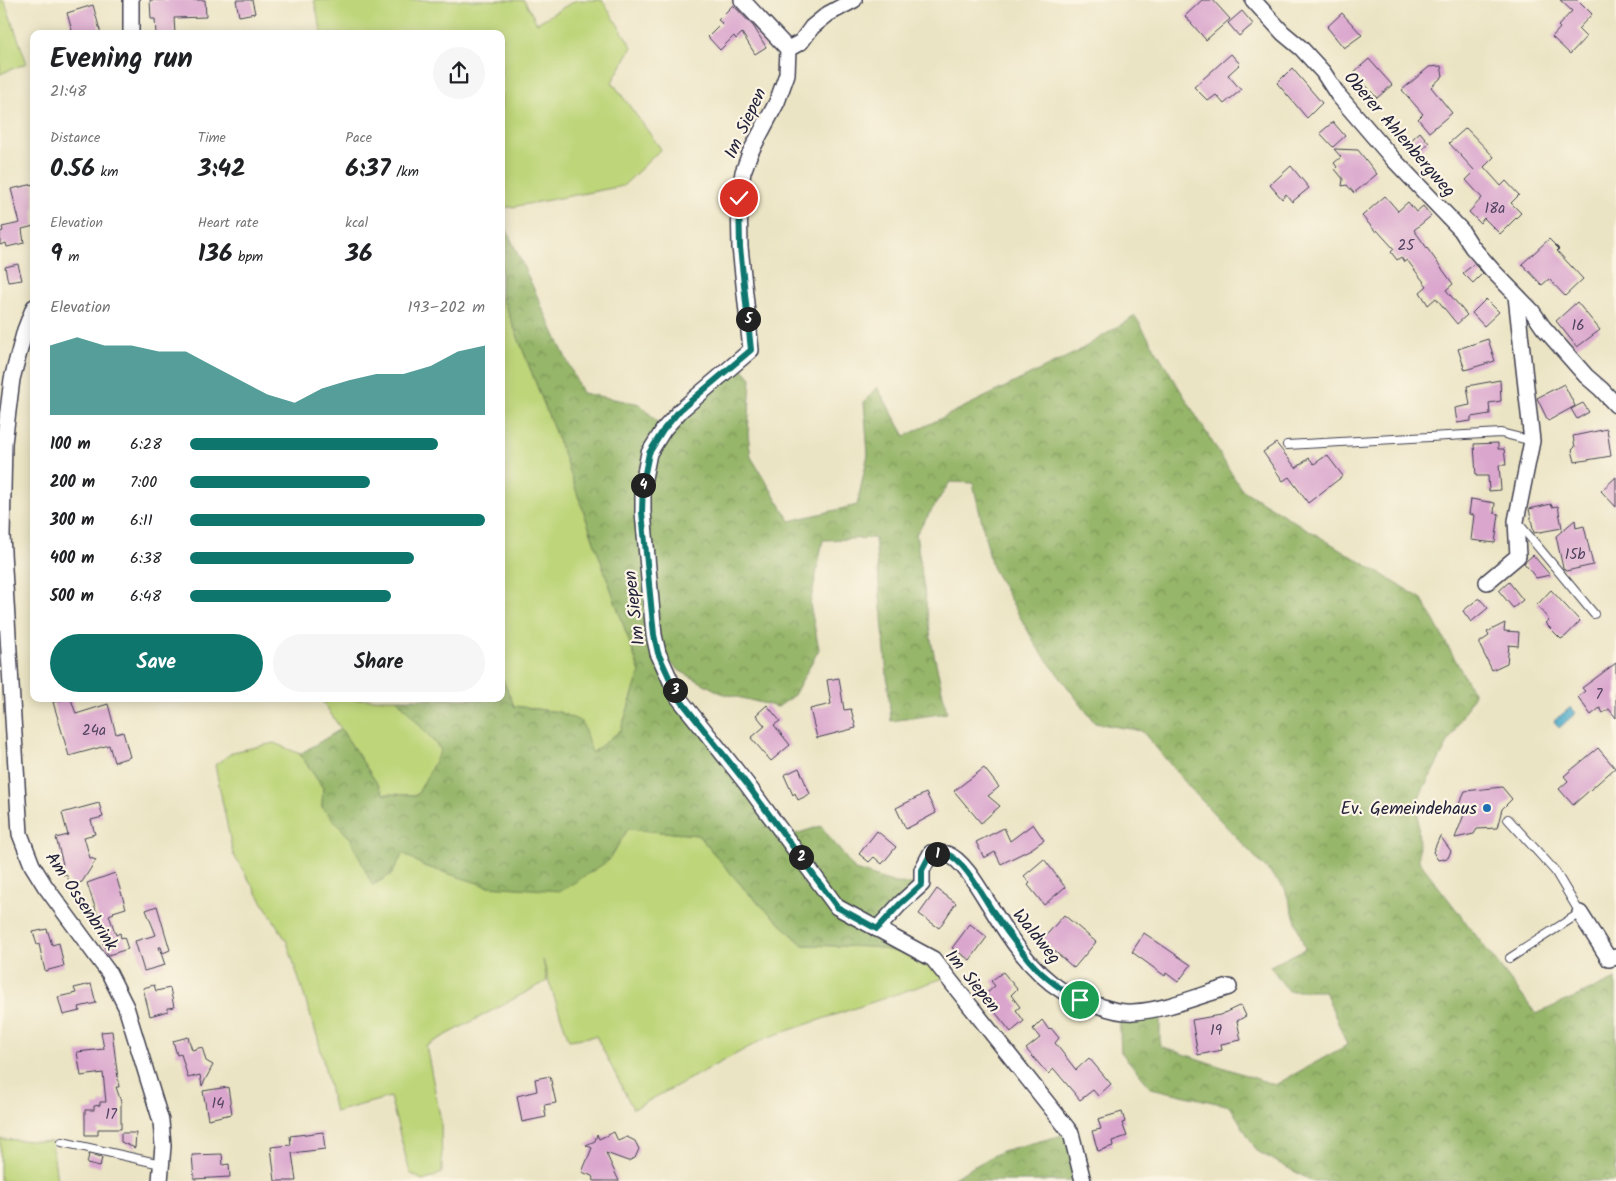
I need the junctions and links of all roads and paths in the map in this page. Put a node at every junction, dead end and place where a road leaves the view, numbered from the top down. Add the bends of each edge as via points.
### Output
1 (131, 0) edge
2 (742, 0) edge
3 (854, 0) edge
4 (1253, 0) edge
5 (131, 30) edge
6 (788, 49) junction
7 (1516, 296) junction
8 (30, 317) edge
9 (1616, 405) edge
10 (1532, 441) junction
11 (1287, 445) dead end
12 (1516, 521) junction
13 (1487, 582) dead end
14 (1594, 614) dead end
15 (1508, 819) dead end
16 (1580, 913) junction
17 (877, 929) junction
18 (1616, 957) edge
19 (1510, 958) dead end
20 (1229, 987) dead end
21 (62, 1142) dead end
22 (164, 1175) edge
23 (1083, 1181) edge

1 - 5 street
2 - 6 street
3 - 6 street via 828,14 801,42
4 - 7 street, Oberer Ahlenbergweg via 1323,72 1338,95 1392,159 1461,230
6 - 17 street, Im Siepen via 787,74 777,102 742,172 740,247 751,350 680,410 649,453 642,512 654,635 658,653 678,697 837,907
7 - 9 street, Oberer Ahlenbergweg via 1586,376
7 - 10 street
8 - 22 street, Am Ossenbrink via 12,379 4,452 2,536 20,834 32,865 109,973 126,1008 161,1121
10 - 11 lane via 1501,433
10 - 12 street
12 - 13 street via 1518,556
12 - 14 lane
15 - 16 lane via 1555,871
16 - 18 street via 1609,959
16 - 19 lane
17 - 20 street, Waldweg via 922,884 922,870 931,853 947,854 975,881 1024,956 1060,990 1080,1000 1133,1012 1160,1008
17 - 23 street, Im Siepen via 933,959 1071,1134
21 - 22 lane

